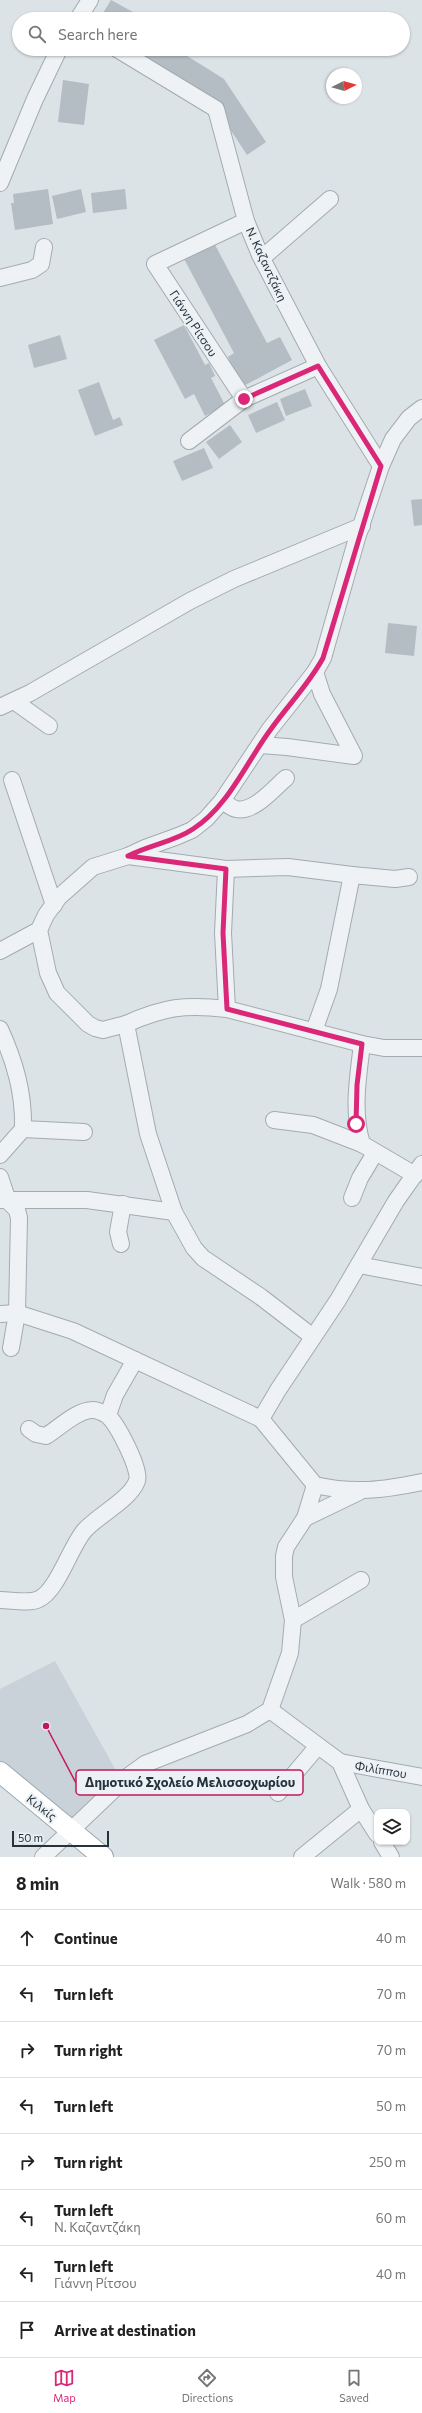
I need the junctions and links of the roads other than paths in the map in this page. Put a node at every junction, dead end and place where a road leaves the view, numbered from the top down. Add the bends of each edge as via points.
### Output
1 (90, 0) edge
2 (82, 12) edge
3 (56, 56) edge
4 (129, 56) edge
5 (0, 183) edge
6 (330, 200) dead end
7 (246, 221) junction
8 (44, 247) dead end
9 (262, 258) junction
10 (0, 278) edge
11 (318, 366) junction
12 (244, 399) junction
13 (422, 408) edge
14 (189, 441) dead end
15 (381, 466) junction
16 (362, 526) junction
17 (315, 672) junction
18 (7, 704) edge
19 (49, 726) dead end
20 (260, 745) junction
21 (286, 778) dead end
22 (12, 780) dead end
23 (222, 801) junction
24 (128, 856) junction
25 (226, 869) junction
26 (352, 875) junction
27 (409, 877) dead end
28 (54, 905) junction
29 (39, 930) junction
30 (0, 951) edge
31 (227, 1009) junction
32 (126, 1024) junction
33 (0, 1029) edge
34 (314, 1031) junction
35 (362, 1044) junction
36 (422, 1048) edge
37 (274, 1120) dead end
38 (23, 1129) junction
39 (84, 1132) dead end
40 (369, 1148) junction
41 (0, 1155) edge
42 (418, 1169) edge
43 (0, 1177) edge
44 (352, 1198) dead end
45 (4, 1201) edge
46 (123, 1204) junction
47 (174, 1212) junction
48 (121, 1244) dead end
49 (359, 1265) junction
50 (422, 1277) edge
51 (17, 1313) junction
52 (0, 1314) edge
53 (313, 1337) junction
54 (11, 1348) dead end
55 (135, 1360) junction
56 (108, 1415) junction
57 (261, 1419) junction
58 (29, 1429) dead end
59 (422, 1482) edge
60 (314, 1485) junction
61 (362, 1491) junction
62 (305, 1518) junction
63 (361, 1580) dead end
64 (0, 1600) edge
65 (293, 1620) junction
66 (270, 1710) junction
67 (318, 1746) junction
68 (340, 1762) junction
69 (0, 1772) edge
70 (422, 1777) edge
71 (278, 1793) dead end
72 (361, 1809) junction
73 (374, 1829) edge
74 (73, 1831) junction
75 (384, 1845) edge
76 (43, 1857) edge
77 (103, 1857) edge
78 (302, 1857) edge
79 (391, 1857) edge

1 - 2 street
3 - 5 street
4 - 7 street, Ν. Καζαντζάκη via 216,109
6 - 9 street
7 - 9 street, Ν. Καζαντζάκη
7 - 12 street, Γιάννη Ρίτσου via 155,264
8 - 10 street via 41,264 32,270
9 - 11 street, Ν. Καζαντζάκη
11 - 12 street
11 - 15 street, Ν. Καζαντζάκη
12 - 14 street
13 - 15 street via 409,418 393,439
15 - 16 street
16 - 17 street via 323,658
16 - 18 street via 228,582
17 - 20 street
17 - 20 street via 322,694 354,756
18 - 19 street
20 - 23 street
21 - 23 street via 256,804 246,808 236,809
22 - 28 street
23 - 24 street via 192,830
24 - 25 street
24 - 28 street via 93,867 70,885
25 - 26 street via 288,867
25 - 31 street via 223,933
26 - 27 street via 394,879
26 - 34 street via 329,989
28 - 29 street
29 - 30 street
29 - 32 street via 48,974 58,993 95,1028 102,1030
31 - 32 street via 195,1005 171,1008
31 - 34 street
32 - 47 street via 148,1134
33 - 38 street via 15,1063 24,1112
34 - 35 street
35 - 36 street via 384,1048
35 - 40 street via 356,1124
37 - 40 street via 313,1124
38 - 39 street
38 - 41 street
40 - 42 street
40 - 44 street
42 - 49 street
43 - 45 street
45 - 46 street via 87,1200
45 - 51 street via 17,1210 19,1218
46 - 47 street
46 - 48 street via 118,1232
47 - 53 street via 203,1258 261,1297
49 - 50 street
49 - 53 street
51 - 52 street
51 - 54 street
51 - 55 street via 73,1331
53 - 57 street
55 - 56 street via 115,1395
55 - 57 street
56 - 58 street via 94,1410 83,1412 46,1436
56 - 64 street via 134,1459 138,1472 137,1481 129,1493 85,1530 46,1594 30,1601
57 - 60 street
59 - 61 street
60 - 61 street
60 - 62 street
61 - 62 street
62 - 65 street via 286,1547 284,1556 284,1577
63 - 65 street
65 - 66 street via 290,1653
66 - 67 street
66 - 74 street via 247,1724 145,1764 127,1777
67 - 68 street
67 - 71 street
68 - 70 street, Φιλίππου
68 - 72 street
69 - 74 main road, Κιλκίς
72 - 73 street
72 - 78 street
74 - 76 street
74 - 77 main road, Κιλκίς
75 - 79 street

